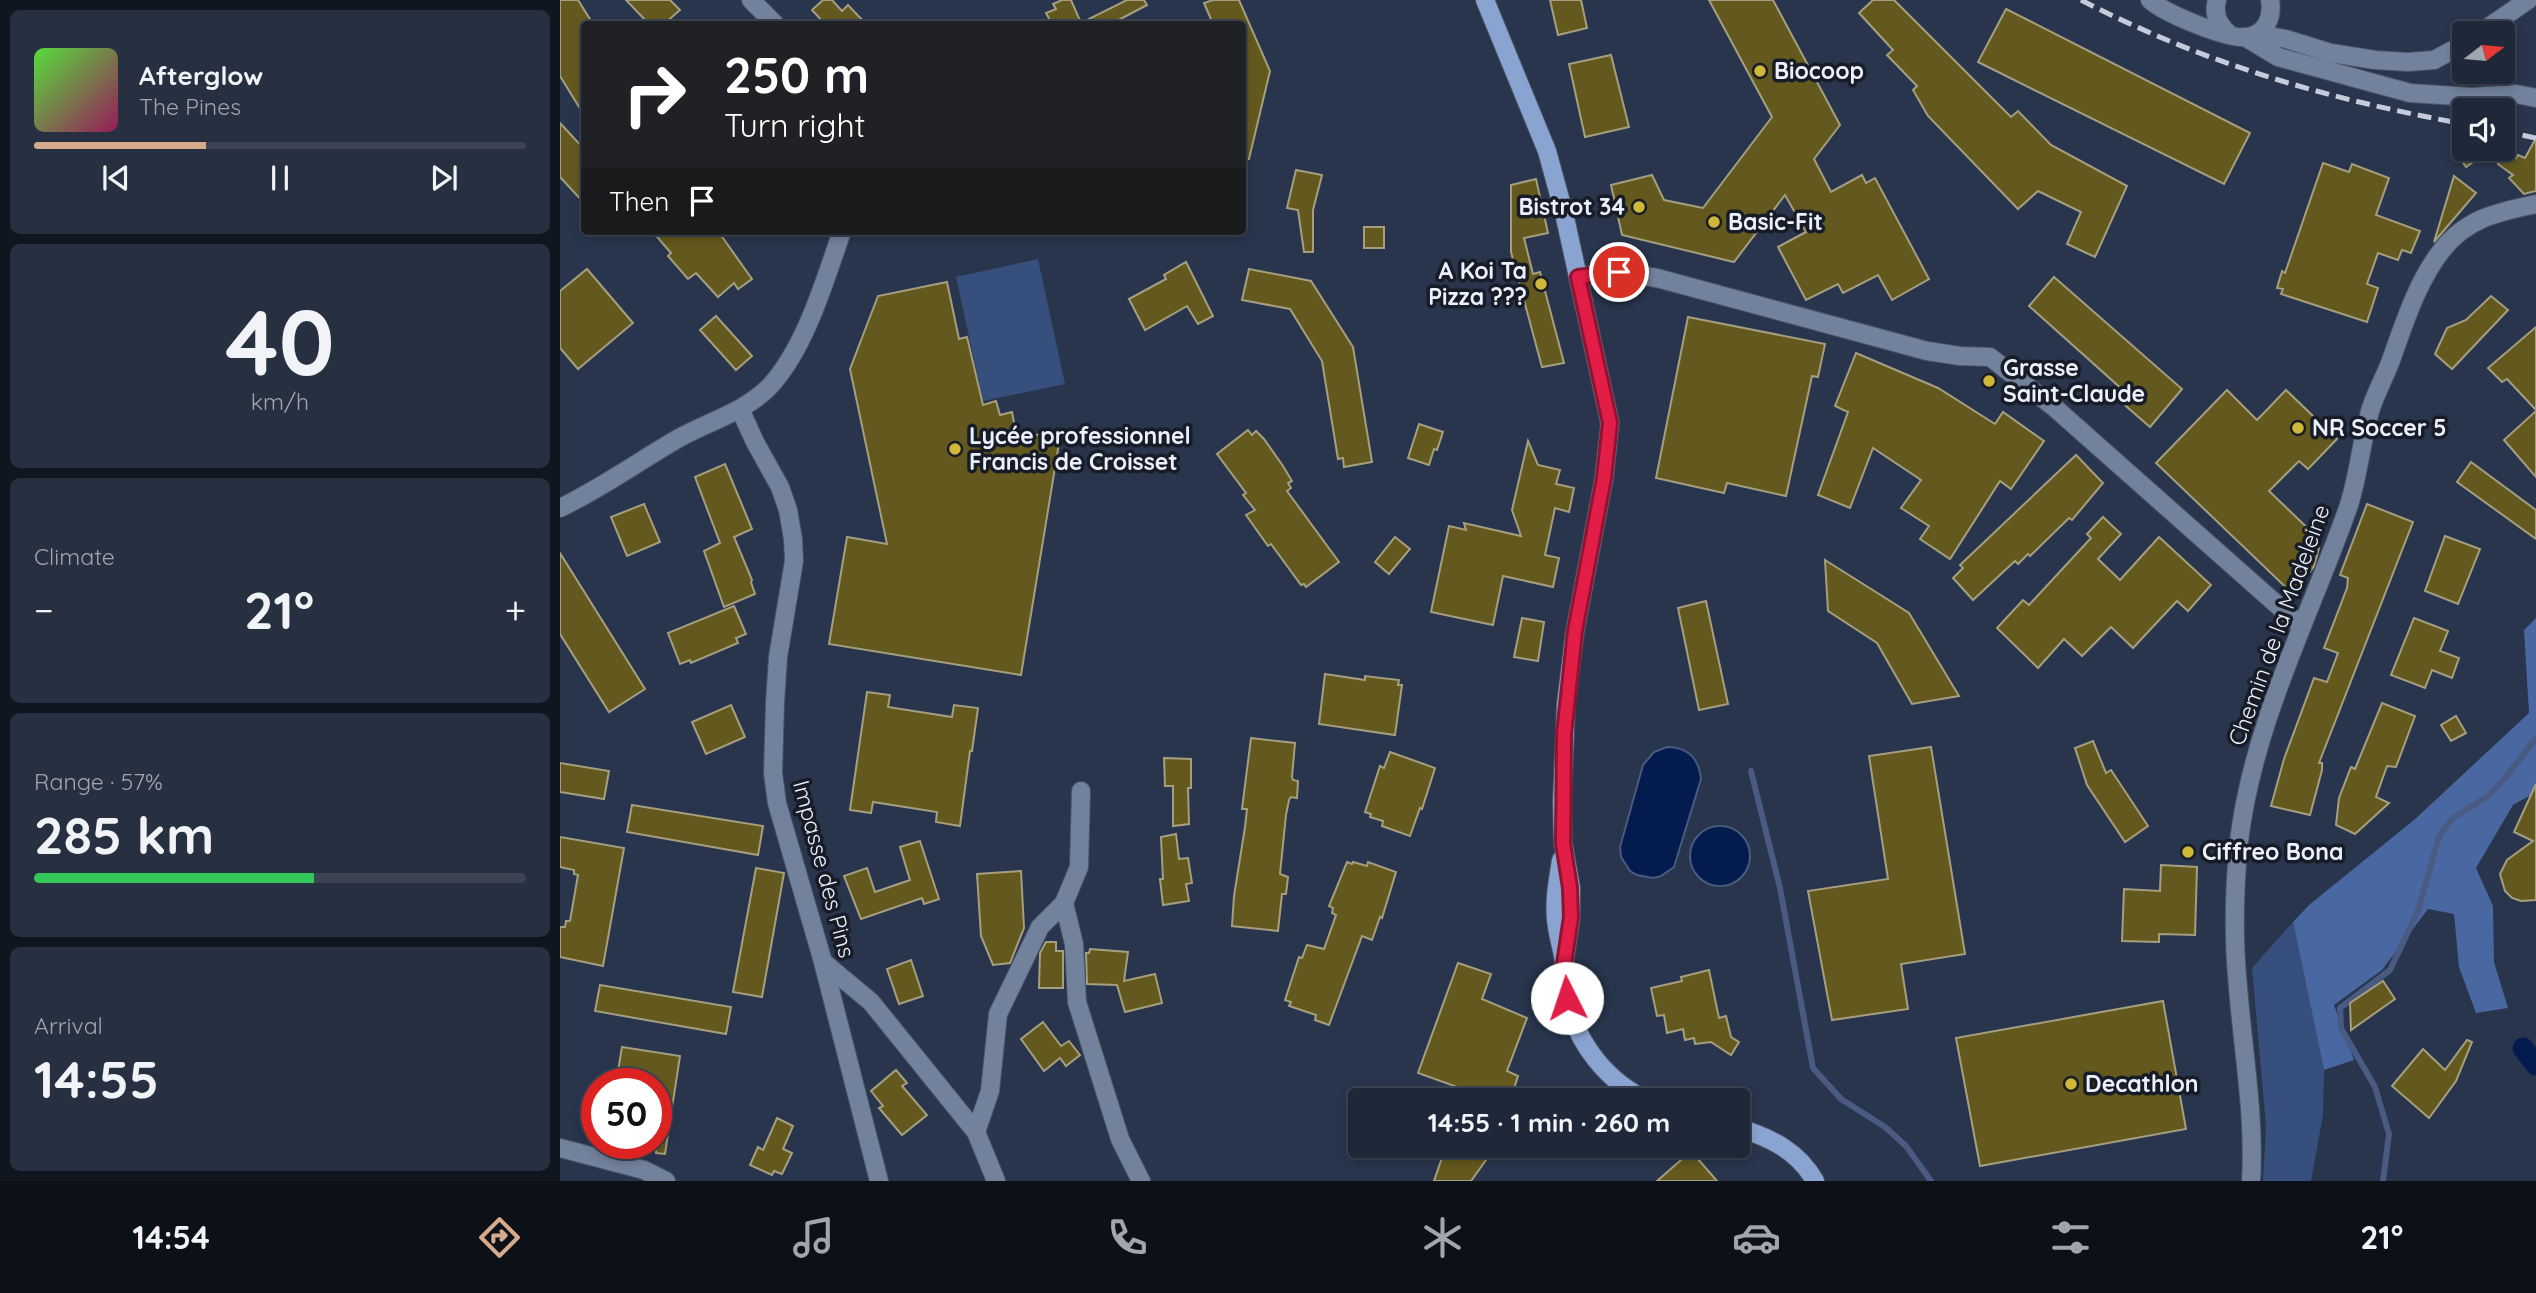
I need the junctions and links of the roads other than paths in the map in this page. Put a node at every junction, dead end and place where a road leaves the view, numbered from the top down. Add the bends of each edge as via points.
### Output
1 (751, 0) edge
2 (1485, 0) edge
3 (2150, 0) edge
4 (2217, 0) edge
5 (2270, 0) edge
6 (2528, 0) edge
7 (772, 21) edge
8 (2497, 21) edge
9 (2244, 35) junction
10 (2452, 50) edge
11 (2536, 98) edge
12 (2536, 204) edge
13 (841, 235) edge
14 (1578, 277) junction
15 (740, 409) junction
16 (560, 508) edge
17 (2301, 626) junction
18 (1081, 791) dead end
19 (1064, 903) junction
20 (823, 962) junction
21 (1629, 1088) edge
22 (976, 1132) junction
23 (1750, 1132) edge
24 (560, 1148) edge
25 (666, 1181) edge
26 (879, 1181) edge
27 (996, 1181) edge
28 (1141, 1181) edge
29 (1815, 1181) edge
30 (2251, 1181) edge

1 - 7 street
2 - 14 main road via 1547,151
3 - 9 street via 2181,18
4 - 9 street via 2217,20
5 - 9 street via 2268,24
6 - 8 street
9 - 10 street via 2397,62 2434,60
9 - 11 street via 2278,57 2410,93
12 - 17 street, Chemin de la Madeleine via 2487,215 2463,229 2441,251 2424,281 2371,408 2348,507
13 - 15 street via 812,312 784,367 757,398
14 - 17 street via 1619,272 1657,278 1927,351 1990,357
14 - 21 main road via 1610,423 1567,695 1563,843 1571,917 1564,964 1567,998 1588,1050 1604,1070
15 - 16 street via 686,434
15 - 20 street, Impasse des Pins via 780,487 793,539 794,561 778,657 773,773 787,843
17 - 30 street, Chemin de la Madeleine via 2254,767 2240,839 2235,953 2251,1118
18 - 19 street via 1079,867
19 - 22 street via 1040,927 998,1014 990,1091
19 - 28 street via 1074,943 1077,1002 1120,1139
20 - 22 street via 871,1002
20 - 26 street, Impasse des Pins
22 - 27 street
23 - 29 main road via 1778,1143 1797,1157
24 - 25 street via 644,1170

